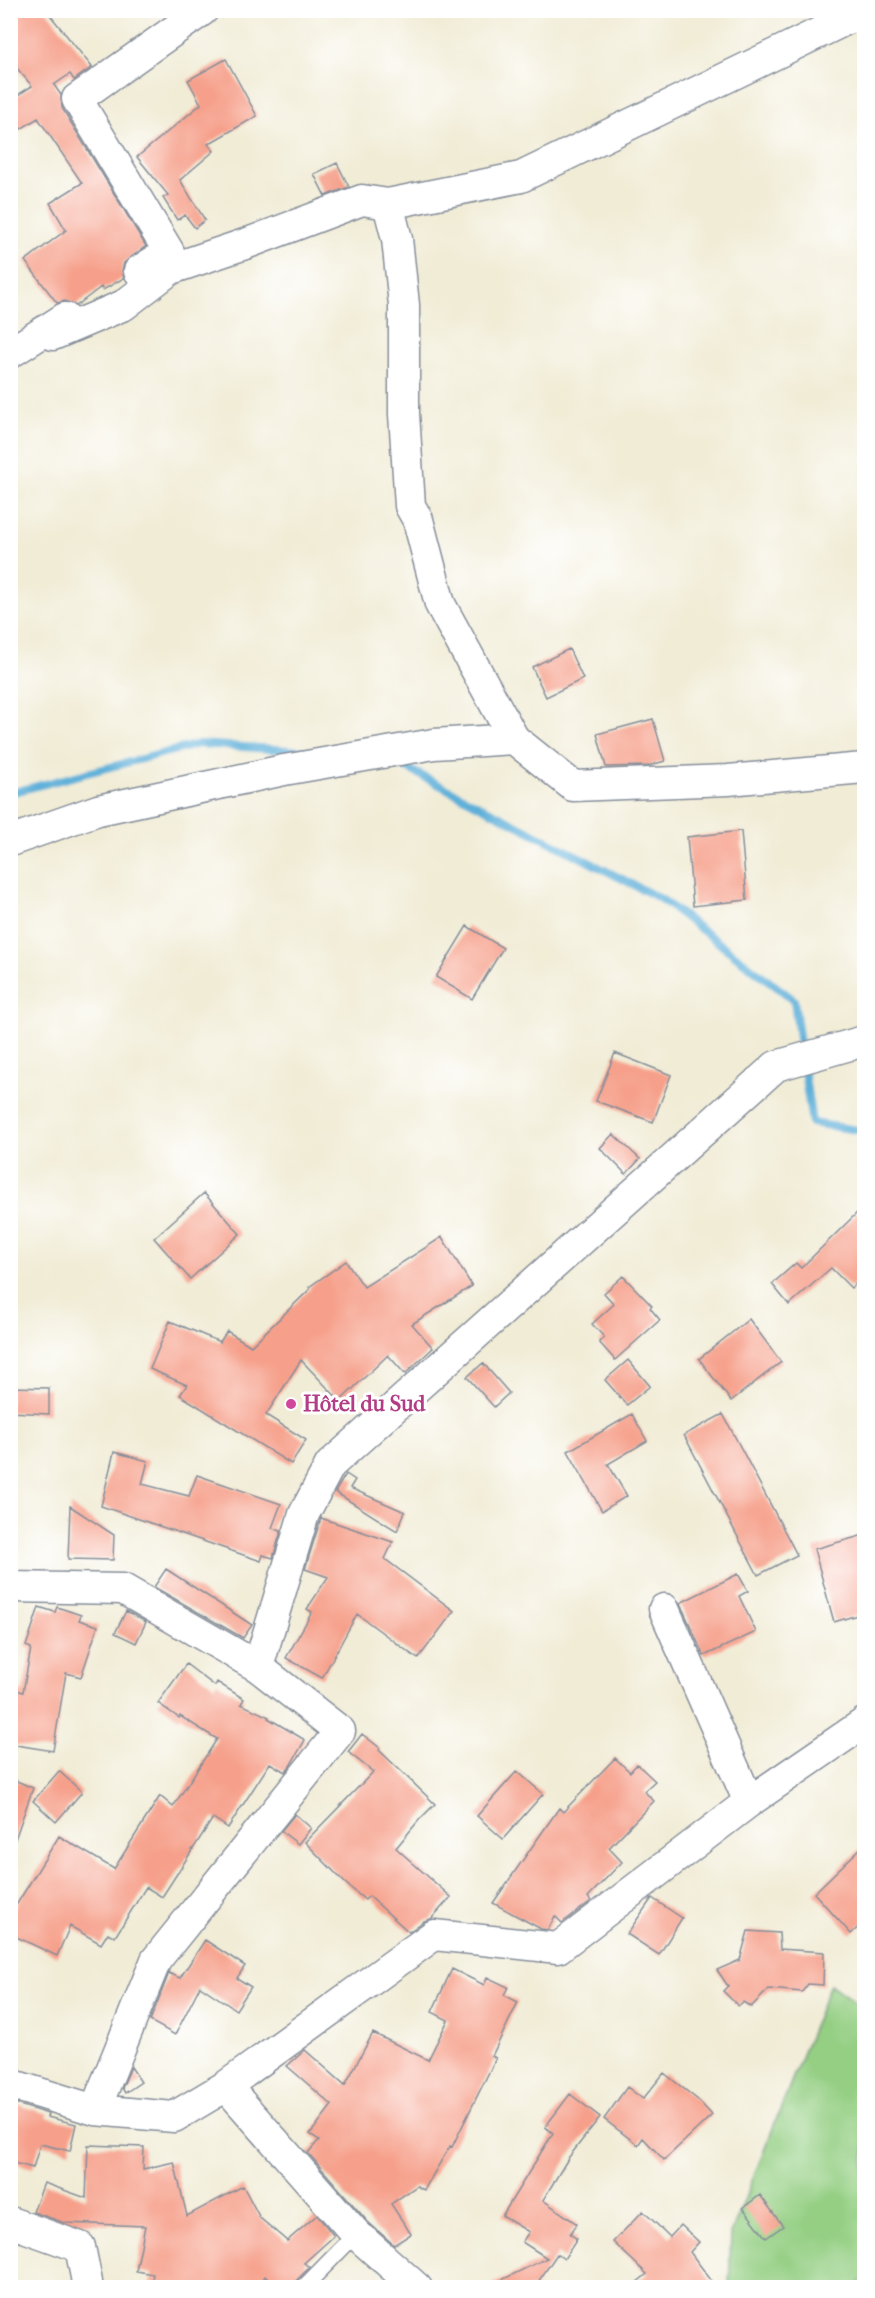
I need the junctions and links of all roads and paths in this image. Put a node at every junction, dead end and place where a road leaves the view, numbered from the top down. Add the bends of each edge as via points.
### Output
1 (203, 10) edge
2 (864, 11) edge
3 (388, 204) junction
4 (48, 329) junction
5 (10, 353) edge
6 (514, 739) junction
7 (864, 768) edge
8 (10, 841) edge
9 (864, 1041) edge
10 (10, 1587) edge
11 (664, 1609) dead end
12 (258, 1667) junction
13 (864, 1724) edge
14 (750, 1802) junction
15 (10, 2084) edge
16 (226, 2086) junction
17 (95, 2110) junction
18 (10, 2222) edge
19 (356, 2234) junction
20 (85, 2288) edge
21 (303, 2288) edge
22 (417, 2288) edge

1 - 4 street via 77,99 169,252
2 - 3 street via 521,177
3 - 4 street via 362,200 171,269 124,305 52,335
3 - 6 street via 398,239 404,305 404,414 410,506 418,520 440,604
4 - 5 street
6 - 7 street via 573,786 728,780
6 - 8 street via 434,744 284,771 98,810
9 - 12 street via 776,1066 330,1465 304,1514
10 - 12 street via 123,1589
11 - 14 street
12 - 17 street via 340,1731 156,1960
13 - 14 street
14 - 16 street via 558,1948 434,1935
15 - 17 street
16 - 17 street via 174,2117
16 - 19 street
18 - 20 street via 80,2247
19 - 21 lane
19 - 22 street

